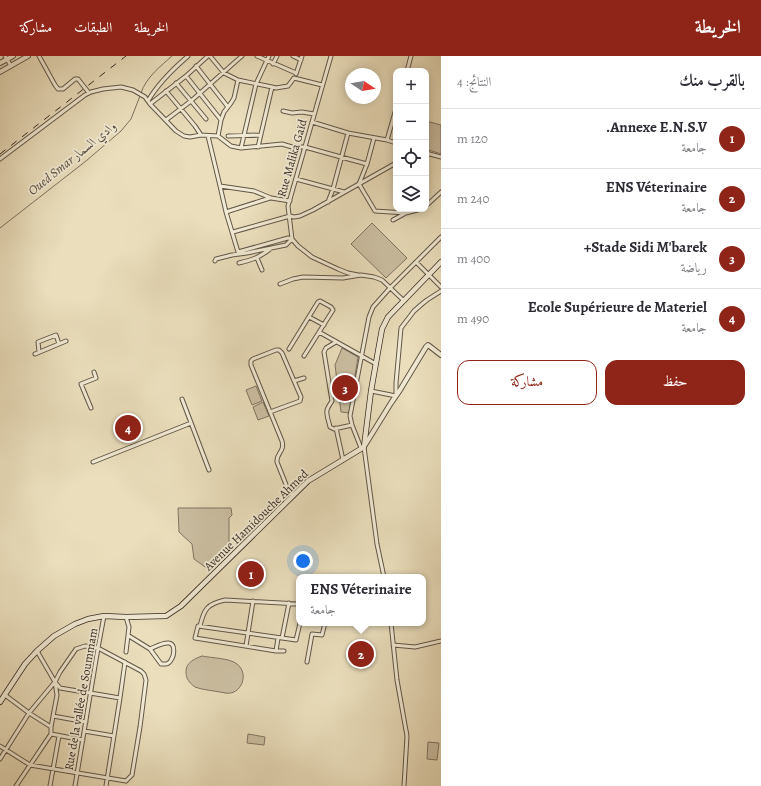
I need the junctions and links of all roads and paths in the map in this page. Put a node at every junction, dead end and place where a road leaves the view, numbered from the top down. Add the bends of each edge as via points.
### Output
1 (13, 56) edge
2 (28, 56) edge
3 (39, 56) edge
4 (188, 56) edge
5 (209, 56) edge
6 (242, 56) edge
7 (257, 56) edge
8 (269, 56) edge
9 (277, 56) edge
10 (293, 56) edge
11 (302, 56) edge
12 (331, 56) edge
13 (411, 56) edge
14 (261, 57) edge
15 (6, 58) edge
16 (266, 60) junction
17 (301, 60) junction
18 (0, 63) edge
19 (273, 64) junction
20 (11, 66) junction
21 (196, 66) junction
22 (408, 68) edge
23 (0, 72) edge
24 (224, 73) junction
25 (296, 73) junction
26 (186, 76) junction
27 (294, 78) junction
28 (238, 80) junction
29 (176, 83) junction
30 (210, 84) junction
31 (256, 84) junction
32 (322, 85) junction
33 (272, 87) junction
34 (166, 92) junction
35 (89, 93) junction
36 (201, 93) junction
37 (191, 101) junction
38 (149, 102) junction
39 (228, 107) junction
40 (180, 109) junction
41 (283, 111) dead end
42 (314, 114) junction
43 (206, 119) dead end
44 (393, 119) edge
45 (166, 120) junction
46 (221, 120) junction
47 (312, 122) junction
48 (348, 133) junction
49 (200, 135) junction
50 (244, 135) junction
51 (260, 135) junction
52 (208, 136) junction
53 (218, 136) junction
54 (228, 136) dead end
55 (374, 138) junction
56 (387, 140) junction
57 (393, 142) edge
58 (258, 147) junction
59 (305, 147) junction
60 (241, 148) junction
61 (429, 154) edge
62 (441, 157) edge
63 (341, 158) junction
64 (0, 159) edge
65 (368, 164) junction
66 (393, 165) edge
67 (296, 178) junction
68 (359, 184) junction
69 (220, 186) junction
70 (333, 189) junction
71 (345, 192) junction
72 (441, 192) edge
73 (271, 198) junction
74 (290, 201) junction
75 (328, 202) junction
76 (429, 203) edge
77 (226, 212) junction
78 (410, 212) edge
79 (406, 213) junction
80 (290, 216) junction
81 (393, 220) dead end
82 (232, 232) junction
83 (441, 237) edge
84 (292, 239) junction
85 (271, 248) junction
86 (257, 258) junction
87 (215, 261) dead end
88 (416, 262) junction
89 (441, 262) edge
90 (239, 263) dead end
91 (262, 270) dead end
92 (428, 274) junction
93 (358, 275) junction
94 (280, 284) dead end
95 (441, 287) edge
96 (390, 288) junction
97 (441, 291) edge
98 (403, 300) junction
99 (309, 317) junction
100 (324, 325) junction
101 (318, 332) junction
102 (66, 341) dead end
103 (336, 342) junction
104 (59, 344) junction
105 (289, 349) dead end
106 (39, 352) junction
107 (35, 354) dead end
108 (441, 355) edge
109 (304, 356) dead end
110 (361, 356) junction
111 (376, 364) junction
112 (94, 372) dead end
113 (304, 378) dead end
114 (294, 382) junction
115 (371, 391) junction
116 (396, 396) junction
117 (182, 399) dead end
118 (91, 408) dead end
119 (270, 412) junction
120 (191, 423) junction
121 (352, 425) junction
122 (336, 428) junction
123 (363, 448) junction
124 (343, 460) junction
125 (93, 462) dead end
126 (209, 470) dead end
127 (293, 496) junction
128 (383, 574) edge
129 (253, 601) junction
130 (289, 603) junction
131 (296, 604) edge
132 (104, 616) junction
133 (126, 617) junction
134 (200, 626) junction
135 (299, 626) edge
136 (324, 626) edge
137 (391, 626) edge
138 (248, 633) junction
139 (128, 636) junction
140 (280, 638) junction
141 (441, 641) edge
142 (246, 646) junction
143 (394, 646) junction
144 (98, 648) junction
145 (150, 649) junction
146 (37, 651) junction
147 (284, 651) dead end
148 (126, 652) dead end
149 (276, 652) junction
150 (125, 662) junction
151 (307, 662) dead end
152 (55, 682) junction
153 (91, 693) junction
154 (5, 696) junction
155 (120, 698) junction
156 (0, 702) edge
157 (29, 713) junction
158 (53, 716) junction
159 (86, 722) junction
160 (51, 727) junction
161 (84, 731) junction
162 (51, 734) junction
163 (59, 736) junction
164 (114, 736) junction
165 (83, 740) junction
166 (0, 746) edge
167 (6, 750) junction
168 (0, 759) edge
169 (30, 765) junction
170 (53, 769) junction
171 (78, 773) junction
172 (107, 778) junction
173 (126, 781) junction
174 (16, 786) edge
175 (50, 786) edge
176 (75, 786) edge
177 (106, 786) edge
178 (128, 786) edge
179 (404, 786) edge

1 - 15 street
2 - 20 street
3 - 35 street via 58,89 63,89 78,79
4 - 38 street via 165,77
5 - 21 street
5 - 24 street
6 - 24 street
7 - 14 street
8 - 16 street
9 - 19 street
10 - 17 street
11 - 17 street
12 - 32 street, Rue Malika Gaïd
13 - 22 street
14 - 16 street
15 - 18 street
15 - 20 street
16 - 19 street
16 - 31 street
17 - 25 street
19 - 25 street
20 - 23 street
21 - 26 street
21 - 30 street
24 - 28 street
24 - 30 street
25 - 27 street
26 - 29 street
26 - 36 street
27 - 32 street
27 - 33 street via 288,86
28 - 31 street
28 - 39 street via 234,98
29 - 34 street
29 - 37 street
30 - 36 street
30 - 39 street
31 - 33 street
31 - 50 street
32 - 42 street, Rue Malika Gaïd
33 - 51 street
34 - 38 street
34 - 40 street
35 - 38 street via 103,89 129,88 139,92
35 - 64 street
36 - 37 street
36 - 46 street
37 - 40 street
37 - 43 street
38 - 45 street
39 - 46 street
40 - 45 street
40 - 49 street
41 - 42 street
42 - 47 street, Rue Malika Gaïd
44 - 56 street
45 - 49 street via 184,136
46 - 53 street
47 - 48 street
47 - 59 street, Rue Malika Gaïd
48 - 55 street
48 - 63 street
49 - 52 street
50 - 51 street
50 - 54 street
50 - 60 street
51 - 58 street
52 - 53 street
52 - 69 street
53 - 60 street via 231,146
55 - 56 street
55 - 65 street
56 - 57 street
58 - 59 street via 282,144
58 - 60 street
59 - 63 street
59 - 67 street, Rue Malika Gaïd
61 - 62 street
63 - 65 street
63 - 70 street
65 - 68 street
66 - 68 street
67 - 70 street
67 - 74 street, Rue Malika Gaïd
68 - 71 street
68 - 79 street via 375,211
69 - 73 street via 254,191
69 - 77 street
70 - 71 street
70 - 75 street
71 - 75 street
72 - 76 street
73 - 74 street
73 - 77 street
74 - 80 street, Rue Malika Gaïd
75 - 80 street via 300,216
77 - 82 street
78 - 79 street
79 - 81 street
80 - 82 street
80 - 84 street, Rue Malika Gaïd
82 - 84 street via 238,252
83 - 88 street
84 - 85 street via 286,245
84 - 93 street via 312,257
85 - 86 street
85 - 87 street via 232,255
86 - 90 street
86 - 91 street
88 - 92 street
88 - 96 street
89 - 92 main road
92 - 95 street
92 - 98 main road
93 - 94 street via 343,278 303,277
93 - 96 street via 382,280
96 - 98 street
96 - 110 street via 373,307
97 - 116 street via 418,307 402,328
98 - 111 main road via 388,316 382,329
99 - 100 street
99 - 100 street via 320,301 333,310
99 - 105 street
100 - 101 street
101 - 103 street
101 - 109 street
102 - 104 street
103 - 110 street
103 - 122 street via 324,352 332,401 327,411 330,427
104 - 106 street
104 - 106 street via 56,335 38,342
106 - 107 street
108 - 116 street via 427,345
110 - 111 street
110 - 121 street via 350,416
111 - 115 main road
112 - 118 street via 96,378 81,384
113 - 114 street
114 - 119 street via 301,397 300,401
114 - 119 street via 279,350 251,361
115 - 116 street
115 - 123 main road
116 - 123 street
117 - 120 street
119 - 127 street via 283,446 276,458 277,462
120 - 125 street
120 - 126 street
121 - 122 street
121 - 123 street
122 - 124 street
123 - 124 main road, Avenue Hamidouche Ahmed
123 - 128 street
124 - 127 main road, Avenue Hamidouche Ahmed via 308,481
127 - 133 main road, Avenue Hamidouche Ahmed via 181,606 166,616
129 - 130 street
129 - 134 street via 216,602 203,614
129 - 138 street
130 - 131 street
130 - 140 street
132 - 133 main road, Avenue Hamidouche Ahmed
132 - 144 street, Rue de la vallée de Soummam
132 - 146 main road, Avenue Hamidouche Ahmed via 75,624 54,636
133 - 139 street via 130,627
134 - 138 street
134 - 142 street via 195,638
135 - 140 street via 296,640
136 - 151 street via 322,635 312,634
137 - 143 street
138 - 140 street
138 - 142 street
139 - 145 street
139 - 148 street
140 - 149 street
141 - 143 street via 415,647
142 - 149 street
143 - 179 street via 407,736
144 - 150 street
144 - 152 street via 85,646 76,649
144 - 153 street, Rue de la vallée de Soummam
145 - 145 street via 161,664 171,661 174,647 169,643
146 - 152 street
146 - 154 main road, Avenue Hamidouche Ahmed via 25,664
147 - 149 street
150 - 155 street
150 - 173 street via 144,674 146,680 132,775
152 - 153 street via 60,688
152 - 157 street
152 - 158 street via 57,695
153 - 155 street
153 - 159 street, Rue de la vallée de Soummam
154 - 156 main road, Avenue Hamidouche Ahmed
154 - 157 street
155 - 164 street
157 - 160 street
157 - 167 street
158 - 159 street
158 - 160 street
159 - 161 street, Rue de la vallée de Soummam
160 - 162 street
161 - 164 street
161 - 165 street, Rue de la vallée de Soummam
162 - 163 street
162 - 169 street
163 - 165 street
163 - 170 street
164 - 172 street
165 - 171 street, Rue de la vallée de Soummam
166 - 167 street
167 - 168 street
167 - 169 street
169 - 170 street
169 - 174 street
170 - 171 street
170 - 175 street
171 - 172 street
171 - 176 street, Rue de la vallée de Soummam
172 - 173 street
172 - 177 street
173 - 178 street

